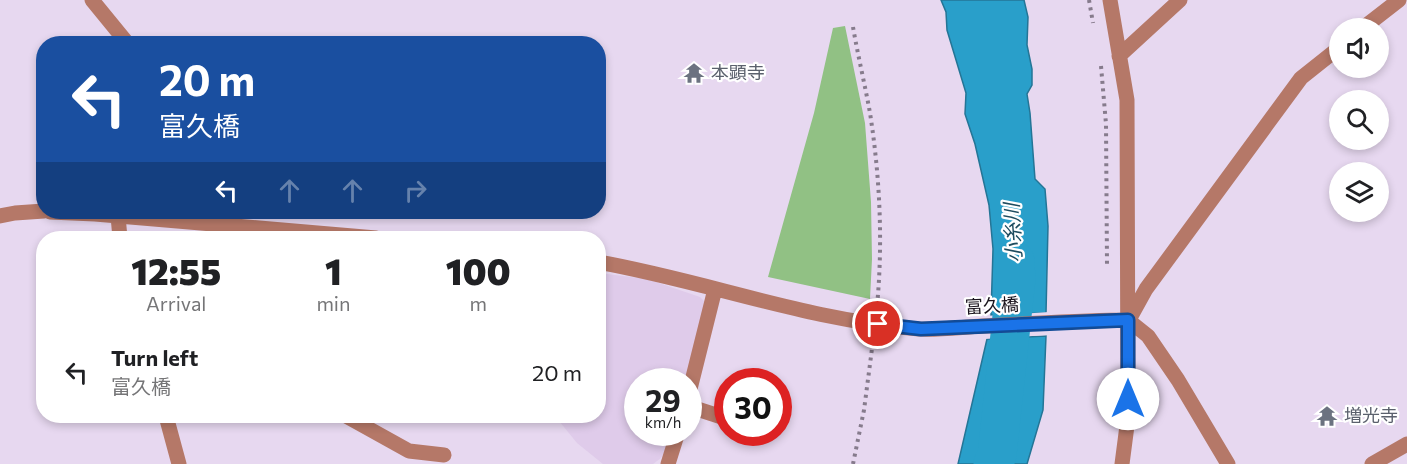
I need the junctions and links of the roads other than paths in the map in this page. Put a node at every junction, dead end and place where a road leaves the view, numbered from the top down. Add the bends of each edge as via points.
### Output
1 (92, 0) edge
2 (1110, 0) edge
3 (1180, 0) edge
4 (1399, 0) edge
5 (1376, 18) edge
6 (121, 36) edge
7 (1119, 56) junction
8 (1329, 56) edge
9 (36, 212) edge
10 (0, 216) edge
11 (203, 219) edge
12 (276, 231) edge
13 (606, 264) edge
14 (720, 291) junction
15 (1128, 320) junction
16 (697, 368) edge
17 (168, 423) edge
18 (359, 423) edge
19 (1407, 444) edge
20 (674, 446) edge
21 (444, 455) dead end
22 (179, 464) edge
23 (668, 464) edge
24 (1122, 464) edge
25 (1228, 464) edge
26 (1372, 464) edge

1 - 6 street
2 - 7 street
3 - 7 street
4 - 5 street
7 - 15 street via 1127,100
8 - 15 street via 1300,78 1146,289
9 - 10 street
11 - 12 street
13 - 14 street, 富久橋
14 - 15 street, 富久橋 via 831,317 921,329
14 - 16 street
15 - 24 street via 1128,418
15 - 25 street via 1148,336
17 - 22 street
18 - 21 street via 409,451
19 - 26 street
20 - 23 street

